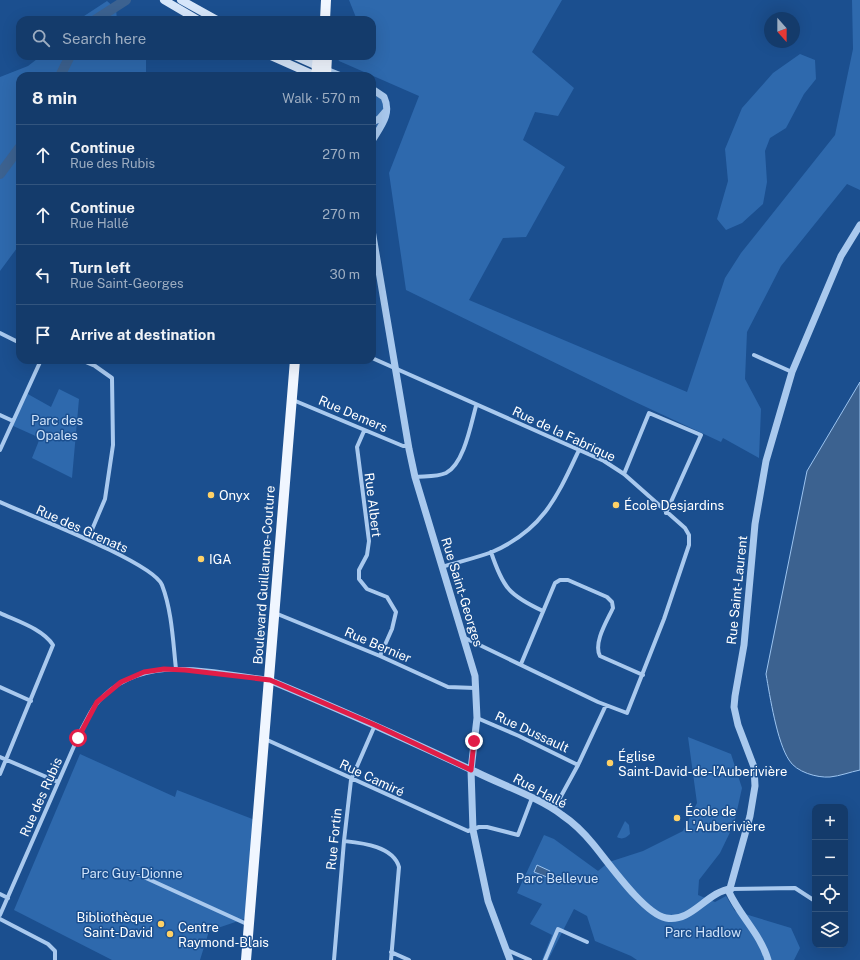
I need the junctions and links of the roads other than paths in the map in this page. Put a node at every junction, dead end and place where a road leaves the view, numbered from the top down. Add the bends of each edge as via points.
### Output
1 (164, 0) edge
2 (181, 0) edge
3 (326, 0) edge
4 (191, 16) edge
5 (211, 16) edge
6 (325, 16) edge
7 (285, 60) edge
8 (301, 60) edge
9 (325, 60) edge
10 (319, 71) edge
11 (376, 92) edge
12 (387, 109) junction
13 (376, 120) edge
14 (376, 134) edge
15 (860, 225) edge
16 (376, 254) edge
17 (0, 333) edge
18 (16, 341) edge
19 (754, 356) dead end
20 (376, 360) edge
21 (39, 364) edge
22 (90, 364) edge
23 (295, 364) edge
24 (395, 369) junction
25 (792, 372) junction
26 (291, 399) junction
27 (476, 406) junction
28 (0, 415) edge
29 (13, 421) junction
30 (364, 431) junction
31 (408, 446) junction
32 (0, 450) edge
33 (579, 450) junction
34 (624, 474) junction
35 (415, 477) junction
36 (0, 502) edge
37 (666, 513) junction
38 (88, 539) junction
39 (491, 552) junction
40 (442, 568) junction
41 (543, 611) junction
42 (274, 612) junction
43 (0, 613) edge
44 (463, 637) junction
45 (380, 656) junction
46 (521, 664) junction
47 (176, 669) junction
48 (642, 675) junction
49 (270, 680) junction
50 (0, 687) edge
51 (475, 688) junction
52 (31, 701) junction
53 (606, 705) junction
54 (477, 718) junction
55 (375, 725) junction
56 (264, 739) junction
57 (0, 757) edge
58 (6, 760) junction
59 (578, 766) junction
60 (471, 770) junction
61 (0, 774) edge
62 (351, 780) junction
63 (58, 782) junction
64 (532, 798) junction
65 (554, 809) junction
66 (473, 830) junction
67 (344, 841) junction
68 (134, 873) dead end
69 (731, 889) junction
70 (0, 894) edge
71 (8, 898) junction
72 (812, 899) edge
73 (0, 915) edge
74 (0, 919) edge
75 (249, 925) junction
76 (587, 942) dead end
77 (505, 949) junction
78 (391, 952) junction
79 (55, 960) edge
80 (246, 960) edge
81 (334, 960) edge
82 (391, 960) edge
83 (409, 960) edge
84 (510, 960) edge
85 (530, 960) edge
86 (545, 960) edge
87 (768, 960) edge

1 - 4 main road
2 - 5 main road
3 - 6 main road
7 - 10 main road
8 - 10 main road
9 - 10 main road
11 - 12 street via 384,97
12 - 13 street
12 - 14 street
15 - 25 street, Rue Saint-Laurent via 841,256
16 - 24 street, Rue Saint-Georges
17 - 18 street
19 - 25 street
20 - 24 street, Rue de la Fabrique
21 - 29 street
22 - 38 street via 112,378 113,445 106,499
23 - 26 main road, Boulevard Guillaume-Couture
24 - 27 street, Rue de la Fabrique
24 - 31 street, Rue Saint-Georges
25 - 69 street, Rue Saint-Laurent via 766,461 755,524 744,645 736,682 734,707 754,767 755,786
26 - 30 street, Rue Demers
26 - 42 main road, Boulevard Guillaume-Couture
27 - 33 street, Rue de la Fabrique
27 - 35 street via 457,462 447,472
28 - 29 street
29 - 32 street
30 - 31 street, Rue Demers
30 - 45 street, Rue Albert via 356,447 369,541 367,555 359,570 360,579 367,589 387,597 396,612 392,629
31 - 35 street, Rue Saint-Georges
33 - 34 street, Rue de la Fabrique via 604,461
33 - 39 street via 548,510 530,530
34 - 37 street, Rue de la Fabrique
34 - 37 street via 649,414 701,434
35 - 40 street, Rue Saint-Georges
36 - 38 street, Rue des Grenats via 35,519
37 - 48 street, Rue de la Fabrique via 685,528 689,535 689,545
38 - 47 street, Rue des Grenats via 144,569 161,584 171,625
39 - 40 street
39 - 41 street via 499,576 509,590 523,602
40 - 44 street, Rue Saint-Georges
41 - 46 street
41 - 48 street via 555,583 560,580 568,580 607,597 613,608 597,651 600,656
42 - 45 street, Rue Bernier
42 - 49 main road, Boulevard Guillaume-Couture
43 - 52 street via 41,633 53,645
44 - 46 street via 484,649
44 - 51 street, Rue Saint-Georges via 475,676
45 - 51 street, Rue Bernier via 448,687
46 - 53 street
47 - 49 street, Rue des Rubis
47 - 63 street, Rue des Rubis via 144,672 121,682 97,702 82,728
48 - 53 street, Rue de la Fabrique via 627,713
49 - 55 street, Rue Hallé
49 - 56 main road, Boulevard Guillaume-Couture
50 - 52 street
51 - 54 street, Rue Saint-Georges
52 - 58 street
53 - 59 street
54 - 59 street, Rue Dussault
54 - 60 street, Rue Saint-Georges
55 - 60 street, Rue Hallé
55 - 62 street, Rue Fortin
56 - 62 street, Rue Camiré
56 - 75 main road, Boulevard Guillaume-Couture
57 - 58 street
58 - 61 street
58 - 63 street
59 - 65 street
60 - 64 street, Rue Hallé
60 - 66 street, Rue Saint-Georges
62 - 66 street, Rue Camiré via 468,831
62 - 67 street, Rue Fortin
63 - 71 street, Rue des Rubis
64 - 65 street, Rue Hallé
64 - 66 street, Rue Camiré via 518,835 487,827
65 - 69 street, Rue Hallé via 585,835 635,894 656,914 676,918
66 - 77 street, Rue Saint-Georges via 488,901
67 - 78 street via 366,843 394,855 397,859 399,867
67 - 81 street, Rue Fortin
68 - 75 street
69 - 72 street, Rue Hallé via 795,888
69 - 87 street via 729,892 762,943
70 - 71 street
71 - 73 street, Rue des Rubis
74 - 79 street via 48,944 55,951
75 - 80 main road, Boulevard Guillaume-Couture
76 - 86 street via 558,929
77 - 84 street, Rue Saint-Georges
77 - 85 street
78 - 82 street
78 - 83 street

